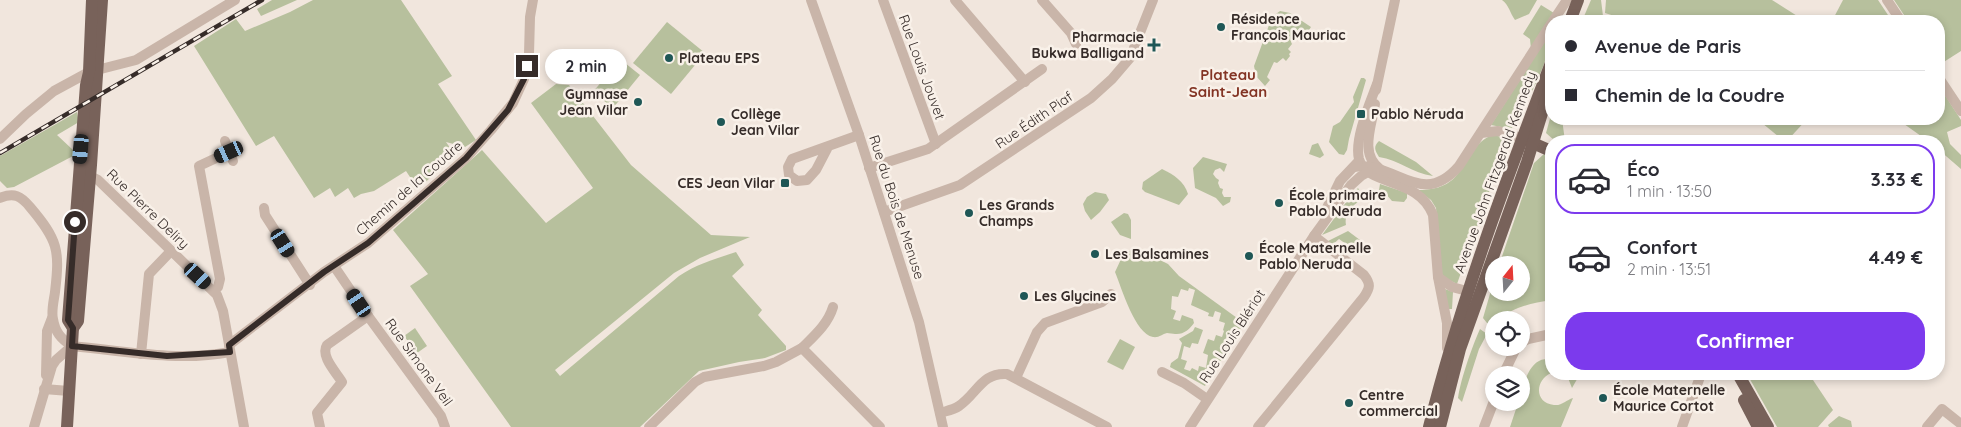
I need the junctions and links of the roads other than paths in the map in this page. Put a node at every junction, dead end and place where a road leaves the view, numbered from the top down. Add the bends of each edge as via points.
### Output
1 (92, 0) edge
2 (102, 0) edge
3 (235, 0) edge
4 (533, 0) edge
5 (810, 0) edge
6 (883, 0) edge
7 (955, 0) edge
8 (1042, 0) edge
9 (1153, 0) edge
10 (1395, 0) edge
11 (1567, 0) edge
12 (1578, 0) edge
13 (1887, 0) edge
14 (1557, 15) edge
15 (1572, 15) edge
16 (1897, 15) edge
17 (1545, 34) edge
18 (1076, 44) dead end
19 (1042, 69) dead end
20 (93, 71) junction
21 (1025, 82) junction
22 (1545, 82) edge
23 (1377, 84) junction
24 (1945, 87) edge
25 (1545, 98) edge
26 (1961, 111) edge
27 (1481, 133) junction
28 (859, 135) junction
29 (0, 138) edge
30 (1527, 140) junction
31 (225, 141) dead end
32 (936, 144) junction
33 (828, 147) dead end
34 (1545, 148) edge
35 (1361, 166) junction
36 (869, 168) junction
37 (1381, 170) junction
38 (90, 176) junction
39 (0, 198) edge
40 (264, 208) dead end
41 (884, 212) junction
42 (1314, 236) junction
43 (171, 251) junction
44 (334, 266) junction
45 (1438, 277) junction
46 (310, 285) junction
47 (214, 291) junction
48 (1473, 293) junction
49 (1111, 294) dead end
50 (833, 306) dead end
51 (368, 316) junction
52 (52, 318) junction
53 (73, 328) junction
54 (1545, 335) edge
55 (1530, 339) edge
56 (72, 346) junction
57 (229, 348) junction
58 (802, 348) junction
59 (141, 354) junction
60 (1445, 361) junction
61 (1162, 372) dead end
62 (1016, 378) junction
63 (1699, 380) edge
64 (1733, 380) edge
65 (1741, 380) edge
66 (45, 385) junction
67 (69, 391) junction
68 (1207, 399) junction
69 (1490, 411) edge
70 (940, 413) junction
71 (1961, 424) edge
72 (34, 427) edge
73 (67, 427) edge
74 (244, 427) edge
75 (320, 427) edge
76 (445, 427) edge
77 (649, 427) edge
78 (880, 427) edge
79 (943, 427) edge
80 (1107, 427) edge
81 (1190, 427) edge
82 (1258, 427) edge
83 (1429, 427) edge
84 (1440, 427) edge
85 (1484, 427) edge
86 (1682, 427) edge
87 (1758, 427) edge
88 (1768, 427) edge
89 (1927, 427) edge

1 - 20 main road
2 - 20 main road
3 - 20 street via 136,60
4 - 44 street, Chemin de la Coudre via 524,79 508,110 466,158 368,243
5 - 28 street, Rue du Bois de Menuse
6 - 32 street, Rue Louis Jouvet
7 - 21 street
8 - 18 street via 1071,32
9 - 41 street, Rue Édith Piaf via 1130,58 1091,98 960,185
10 - 23 street
11 - 14 street, Avenue John Fitzgerald Kennedy
12 - 15 main road
13 - 16 street
17 - 27 street, Avenue John Fitzgerald Kennedy
19 - 21 street
20 - 29 street via 54,91
20 - 38 main road via 97,86
20 - 53 main road via 86,85 68,320
21 - 32 street
22 - 30 main road, Avenue John Fitzgerald Kennedy
23 - 35 street via 1359,141
23 - 37 street via 1368,152 1374,166
24 - 26 street
25 - 30 main road, Avenue John Fitzgerald Kennedy
27 - 30 street via 1498,131
27 - 37 street, Avenue John Fitzgerald Kennedy via 1451,175 1436,184 1421,184
28 - 33 street
28 - 36 street, Rue du Bois de Menuse
30 - 34 main road
30 - 48 main road, Avenue John Fitzgerald Kennedy
31 - 47 street via 231,157 199,166 220,279
32 - 36 street
35 - 37 street, Avenue John Fitzgerald Kennedy
35 - 42 street, Rue Louis Blériot via 1360,176
35 - 42 street, Rue Louis Blériot via 1346,173 1340,181
35 - 45 street, Avenue John Fitzgerald Kennedy via 1416,193 1429,206 1434,224
36 - 41 street, Rue du Bois de Menuse
38 - 43 street, Rue Pierre Deliry via 98,180
38 - 53 main road via 78,322
39 - 52 street via 13,195 24,200 43,222 54,243 58,262
40 - 46 street via 265,215
41 - 70 street, Rue du Bois de Menuse via 919,322
42 - 68 street, Rue Louis Blériot
42 - 82 street via 1364,275 1370,287
43 - 47 street, Rue Pierre Deliry
43 - 59 street via 149,274
44 - 46 street, Chemin de la Coudre
44 - 51 street, Rue Simone Veil
45 - 48 street, Avenue John Fitzgerald Kennedy
45 - 60 street, Avenue John Fitzgerald Kennedy via 1447,323
46 - 57 street, Chemin de la Coudre
47 - 57 street, Rue Pierre Deliry via 222,304
48 - 60 main road, Avenue John Fitzgerald Kennedy
48 - 84 main road, Avenue John Fitzgerald Kennedy
49 - 62 street via 1102,302 1045,323 1037,332
50 - 58 street via 819,331
51 - 75 street via 324,349 342,382 317,413
51 - 76 street, Rue Simone Veil via 441,416
52 - 56 street via 57,334
52 - 66 street via 47,331
53 - 56 main road
54 - 55 street
56 - 59 street
56 - 66 street via 54,362
56 - 67 main road
57 - 59 street via 167,356
57 - 74 street, Rue Pierre Deliry
58 - 77 street via 764,366 704,377
58 - 78 street
60 - 83 main road, Avenue John Fitzgerald Kennedy
61 - 68 street
62 - 70 street via 1000,374 987,378 958,407
62 - 80 street
63 - 86 street
64 - 87 main road
65 - 88 main road
66 - 67 street
66 - 72 street
67 - 73 main road
68 - 81 street, Rue Louis Blériot
69 - 85 street
70 - 79 street, Rue du Bois de Menuse
71 - 89 street via 1942,409

